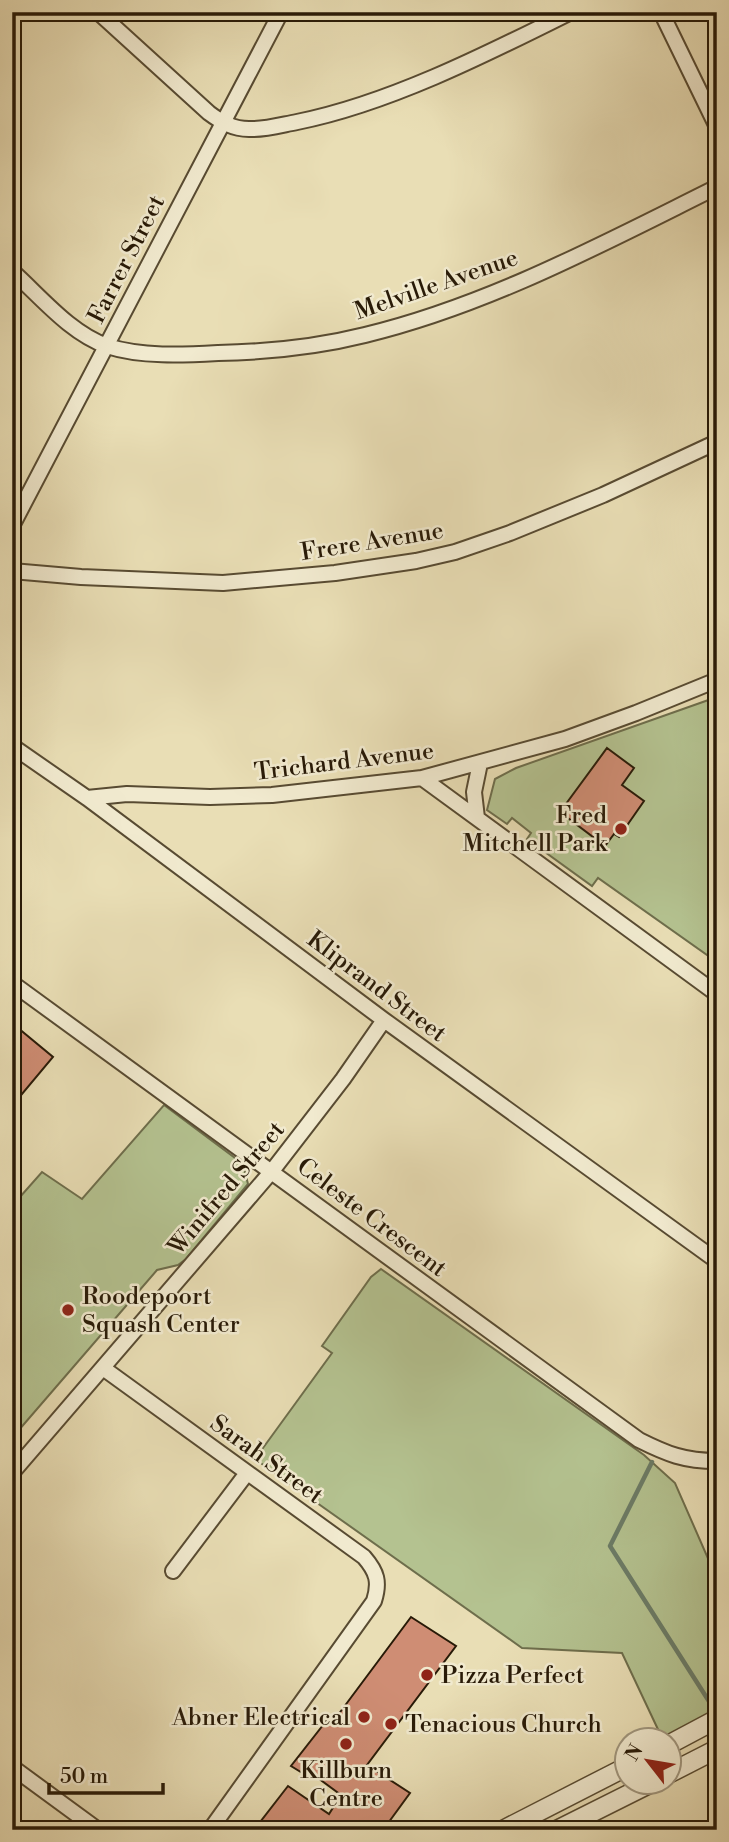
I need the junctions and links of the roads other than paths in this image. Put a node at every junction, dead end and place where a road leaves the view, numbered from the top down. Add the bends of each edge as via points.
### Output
1 (98, 12) edge
2 (281, 12) edge
3 (571, 12) edge
4 (661, 12) edge
5 (222, 122) junction
6 (717, 127) edge
7 (717, 187) edge
8 (12, 271) edge
9 (107, 346) junction
10 (717, 442) edge
11 (12, 526) edge
12 (12, 571) edge
13 (717, 680) edge
14 (12, 746) edge
15 (480, 763) junction
16 (422, 778) junction
17 (87, 798) junction
18 (477, 818) junction
19 (12, 983) edge
20 (717, 994) edge
21 (384, 1020) junction
22 (272, 1171) junction
23 (717, 1261) edge
24 (103, 1368) junction
25 (717, 1461) edge
26 (12, 1473) edge
27 (247, 1473) junction
28 (173, 1570) dead end
29 (717, 1719) edge
30 (684, 1737) edge
31 (717, 1749) edge
32 (684, 1766) edge
33 (12, 1767) edge
34 (614, 1773) edge
35 (623, 1797) edge
36 (99, 1830) edge
37 (210, 1830) edge
38 (502, 1830) edge
39 (557, 1830) edge

1 - 5 street
2 - 5 street, Farrer Street
3 - 5 street via 454,67 340,112 250,130
4 - 6 street
5 - 9 street, Farrer Street
7 - 9 street, Melville Avenue via 567,260 364,336 242,353 162,353
8 - 9 street, Melville Avenue via 78,331
9 - 11 street, Farrer Street
10 - 12 street, Frere Avenue via 521,528 416,561 223,583
13 - 15 street, Trichard Avenue via 578,734
14 - 17 street, Kliprand Street
15 - 16 street, Trichard Avenue
15 - 18 street via 474,792
16 - 17 street, Trichard Avenue via 272,795
16 - 18 street
17 - 21 street, Kliprand Street
18 - 20 street
19 - 22 street, Celeste Crescent
21 - 22 street, Winifred Street
21 - 23 street, Kliprand Street
22 - 24 street, Winifred Street
22 - 25 street, Celeste Crescent via 639,1440 670,1456
24 - 26 street, Winifred Street
24 - 27 street, Sarah Street
27 - 28 street
27 - 37 street, Sarah Street via 364,1557 377,1575 379,1587 374,1601
29 - 30 street
31 - 32 street
33 - 36 street
34 - 38 street
35 - 39 street

